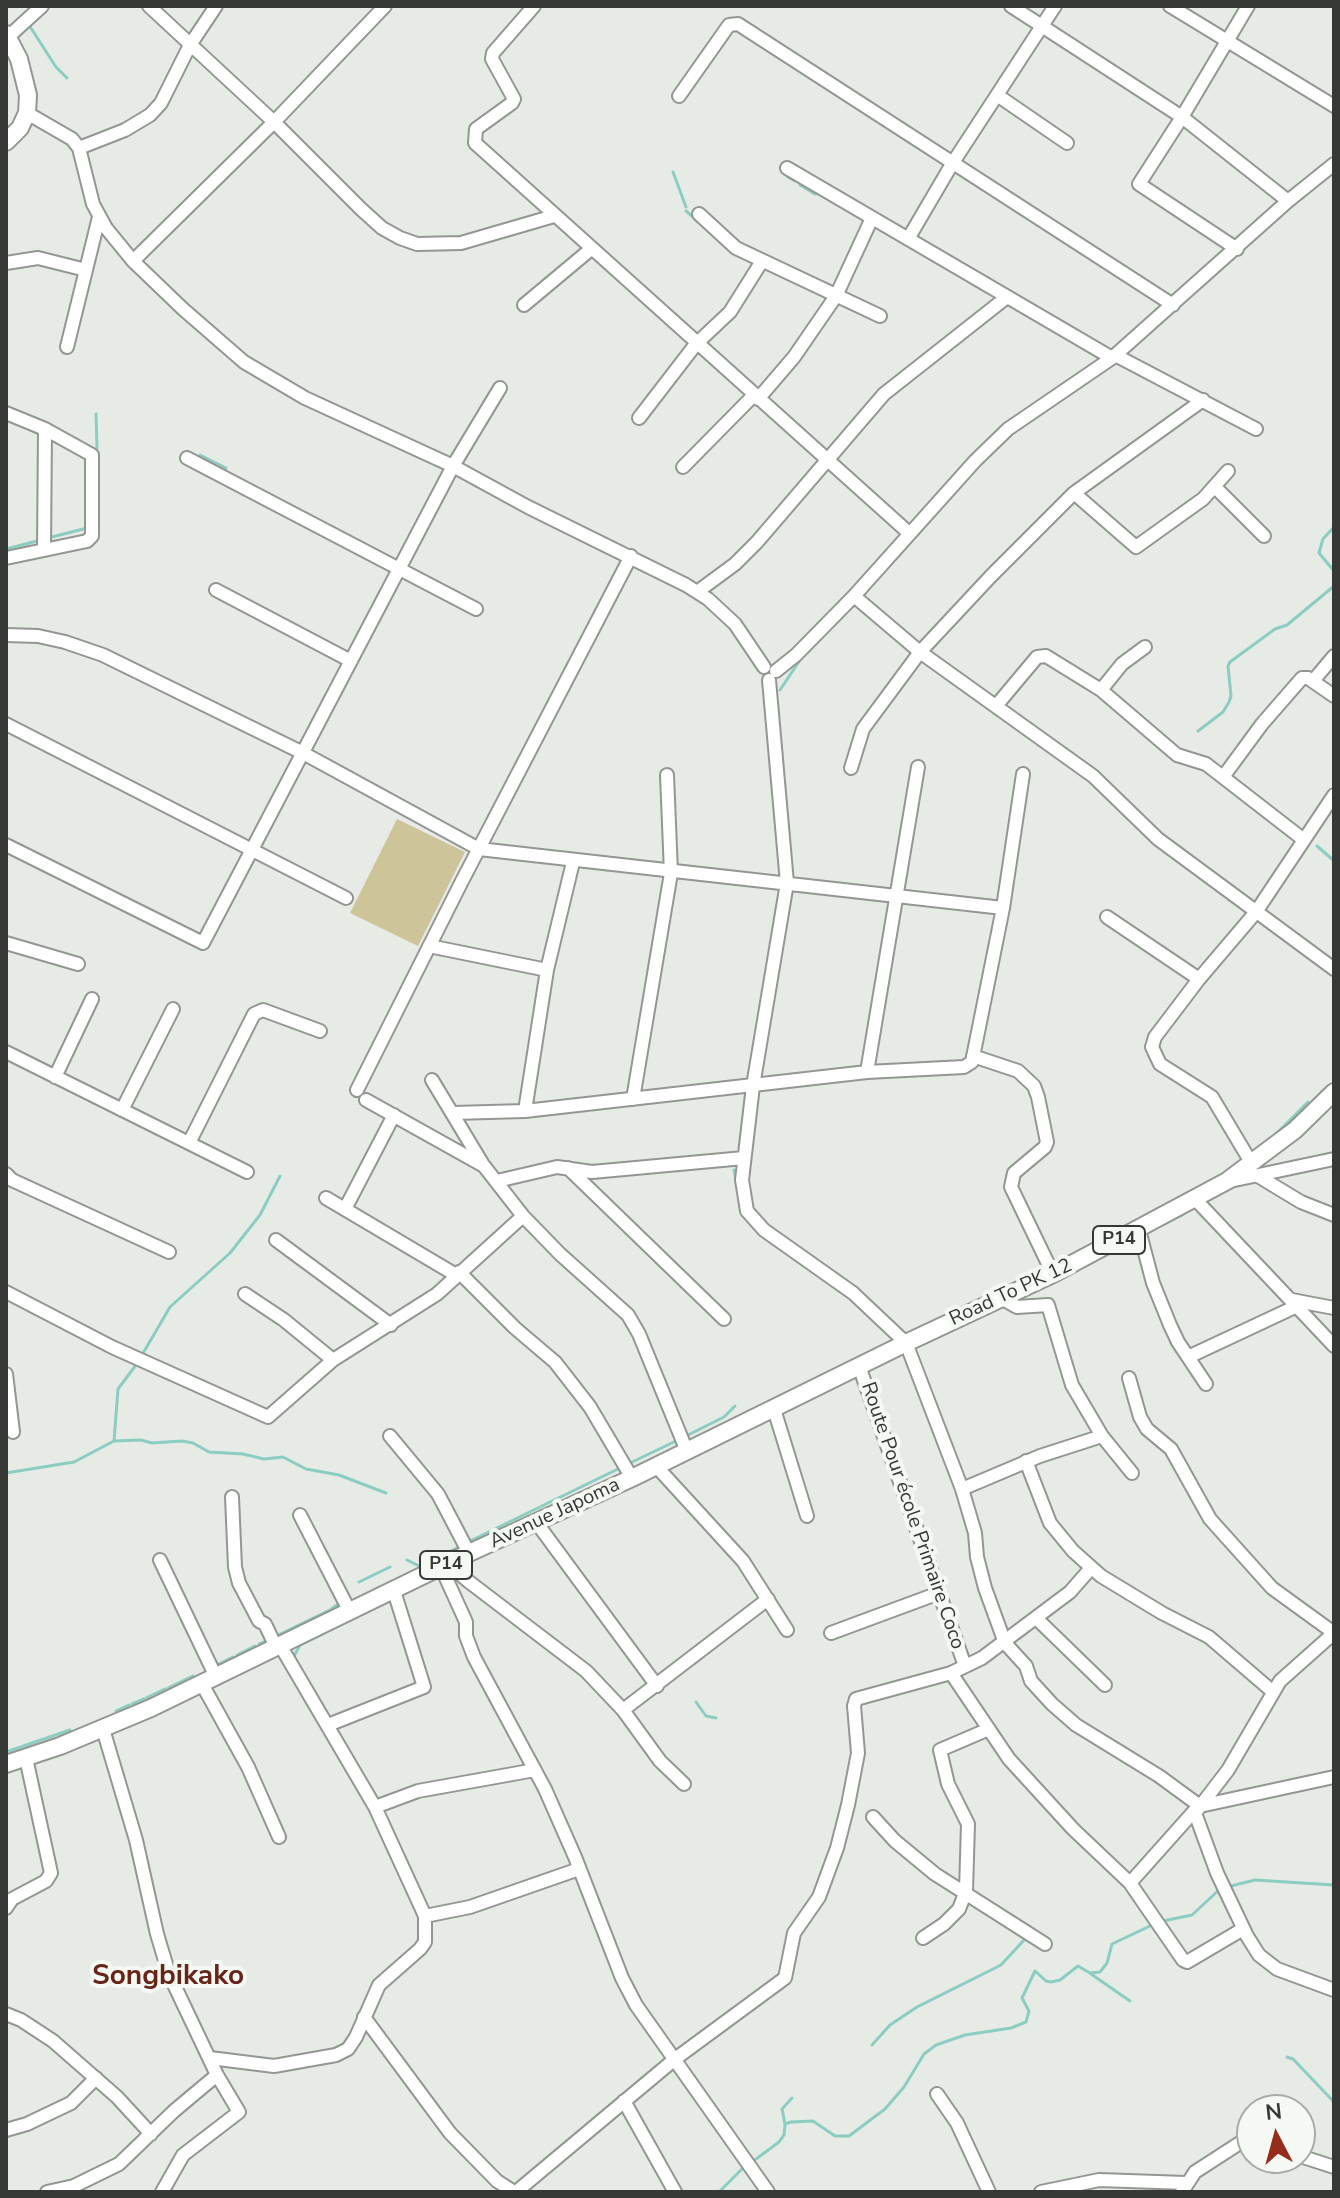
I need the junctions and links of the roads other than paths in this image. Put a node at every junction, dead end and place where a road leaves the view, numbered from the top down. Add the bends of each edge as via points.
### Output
1 (42, 6) edge
2 (149, 6) edge
3 (216, 6) edge
4 (385, 6) edge
5 (534, 6) edge
6 (1011, 6) edge
7 (1055, 6) edge
8 (1170, 6) edge
9 (1248, 6) edge
10 (1042, 25) junction
11 (7, 36) edge
12 (1226, 41) junction
13 (190, 45) junction
14 (997, 95) junction
15 (679, 96) dead end
16 (1334, 106) edge
17 (27, 113) junction
18 (1182, 117) junction
19 (274, 122) junction
20 (6, 142) edge
21 (1067, 143) dead end
22 (79, 148) junction
23 (952, 164) junction
24 (1334, 164) edge
25 (787, 168) dead end
26 (1288, 201) junction
27 (699, 214) dead end
28 (554, 216) junction
29 (99, 217) junction
30 (872, 218) junction
31 (908, 239) junction
32 (591, 249) junction
33 (1237, 249) junction
34 (133, 261) junction
35 (762, 261) junction
36 (6, 263) edge
37 (86, 270) junction
38 (836, 296) junction
39 (1007, 297) junction
40 (524, 305) dead end
41 (1173, 305) junction
42 (880, 316) dead end
43 (696, 344) junction
44 (67, 347) dead end
45 (1114, 356) junction
46 (500, 388) dead end
47 (756, 397) junction
48 (1203, 400) junction
49 (6, 413) edge
50 (639, 418) dead end
51 (45, 429) junction
52 (1256, 429) dead end
53 (187, 458) dead end
54 (827, 461) junction
55 (453, 466) junction
56 (683, 467) dead end
57 (1228, 471) dead end
58 (1215, 487) junction
59 (1074, 493) junction
60 (909, 533) junction
61 (1264, 536) dead end
62 (44, 549) junction
63 (631, 556) junction
64 (6, 558) edge
65 (399, 569) junction
66 (216, 590) dead end
67 (697, 592) junction
68 (854, 596) junction
69 (476, 609) dead end
70 (6, 635) edge
71 (1145, 647) dead end
72 (920, 652) junction
73 (1334, 656) edge
74 (351, 661) junction
75 (770, 673) junction
76 (1313, 681) junction
77 (1101, 690) junction
78 (1334, 696) edge
79 (996, 706) junction
80 (6, 724) edge
81 (303, 753) junction
82 (918, 767) dead end
83 (851, 768) dead end
84 (1023, 774) dead end
85 (667, 775) dead end
86 (1223, 777) junction
87 (1334, 795) edge
88 (1304, 840) junction
89 (6, 845) edge
90 (479, 849) junction
91 (251, 852) junction
92 (573, 862) junction
93 (671, 873) junction
94 (787, 883) junction
95 (897, 895) junction
96 (346, 898) dead end
97 (1003, 908) junction
98 (1256, 912) junction
99 (1107, 917) dead end
100 (6, 943) edge
101 (429, 946) junction
102 (78, 964) dead end
103 (1334, 969) edge
104 (547, 970) junction
105 (1199, 979) junction
106 (92, 999) dead end
107 (173, 1009) dead end
108 (320, 1031) dead end
109 (6, 1052) edge
110 (973, 1056) junction
111 (867, 1072) junction
112 (55, 1077) junction
113 (432, 1080) dead end
114 (753, 1086) junction
115 (357, 1090) dead end
116 (1334, 1092) edge
117 (633, 1099) junction
118 (366, 1100) dead end
119 (122, 1110) junction
120 (525, 1111) junction
121 (453, 1113) junction
122 (394, 1115) junction
123 (189, 1143) junction
124 (744, 1158) junction
125 (1334, 1159) edge
126 (484, 1166) junction
127 (566, 1166) junction
128 (1255, 1170) junction
129 (247, 1172) dead end
130 (497, 1181) junction
131 (8, 1182) edge
132 (326, 1198) dead end
133 (1196, 1200) junction
134 (345, 1209) junction
135 (1334, 1215) edge
136 (523, 1216) junction
137 (1139, 1230) junction
138 (276, 1240) dead end
139 (169, 1252) dead end
140 (457, 1274) junction
141 (1053, 1274) junction
142 (6, 1292) edge
143 (245, 1294) dead end
144 (1001, 1298) junction
145 (1294, 1303) junction
146 (1334, 1308) edge
147 (724, 1319) dead end
148 (391, 1325) junction
149 (906, 1343) junction
150 (1334, 1346) edge
151 (882, 1355) joint
152 (1188, 1357) junction
153 (333, 1360) junction
154 (859, 1366) junction
155 (6, 1374) edge
156 (1129, 1378) dead end
157 (1206, 1384) dead end
158 (774, 1409) junction
159 (13, 1432) dead end
160 (390, 1436) dead end
161 (1102, 1436) junction
162 (686, 1449) junction
163 (1026, 1461) junction
164 (656, 1466) junction
165 (1132, 1473) dead end
166 (632, 1478) junction
167 (962, 1489) junction
168 (232, 1497) dead end
169 (300, 1515) dead end
170 (807, 1516) dead end
171 (536, 1522) junction
172 (469, 1553) junction
173 (160, 1560) dead end
174 (445, 1565) junction
175 (1091, 1568) junction
176 (394, 1591) junction
177 (939, 1593) junction
178 (768, 1599) junction
179 (350, 1612) junction
180 (1036, 1618) junction
181 (787, 1630) dead end
182 (831, 1633) dead end
183 (1334, 1633) edge
184 (1005, 1643) junction
185 (278, 1646) junction
186 (965, 1666) junction
187 (951, 1673) junction
188 (209, 1680) junction
189 (1105, 1685) dead end
190 (657, 1686) junction
191 (1272, 1691) junction
192 (623, 1710) junction
193 (328, 1725) junction
194 (103, 1729) junction
195 (989, 1729) junction
196 (26, 1758) junction
197 (6, 1764) edge
198 (535, 1770) junction
199 (1334, 1777) edge
200 (684, 1784) dead end
201 (375, 1807) junction
202 (1198, 1808) junction
203 (873, 1817) dead end
204 (279, 1837) dead end
205 (579, 1869) junction
206 (1130, 1883) junction
207 (966, 1891) junction
208 (6, 1906) edge
209 (425, 1916) junction
210 (1243, 1929) junction
211 (923, 1938) dead end
212 (1045, 1944) dead end
213 (1334, 1990) edge
214 (6, 2014) edge
215 (364, 2017) junction
216 (210, 2058) junction
217 (675, 2059) junction
218 (217, 2075) junction
219 (96, 2078) junction
220 (937, 2094) dead end
221 (624, 2101) junction
222 (6, 2130) edge
223 (151, 2134) junction
224 (1236, 2145) edge
225 (1184, 2188) edge
226 (47, 2192) edge
227 (162, 2192) edge
228 (515, 2192) edge
229 (675, 2192) edge
230 (768, 2192) edge
231 (989, 2192) edge
232 (1041, 2192) edge

1 - 11 street
2 - 13 street
3 - 13 street
4 - 19 street
5 - 28 street via 492,56 513,95 512,103 479,126 474,139
6 - 10 street
7 - 10 street
8 - 12 street
9 - 12 street
10 - 14 street
10 - 18 street
11 - 17 main road via 24,77
12 - 16 street
12 - 18 street
13 - 19 street
13 - 22 street via 150,115
14 - 21 street
14 - 23 street
15 - 23 street via 729,25 738,24
17 - 20 main road
17 - 22 street via 63,131
18 - 26 street
18 - 33 street via 1139,184
19 - 28 street via 382,228 417,244 461,243
19 - 34 street
22 - 29 street
23 - 31 street
23 - 41 street
24 - 26 street
25 - 30 street
26 - 33 street
27 - 35 street via 736,248
28 - 32 street
29 - 34 street
29 - 37 street
30 - 31 street
30 - 38 street
31 - 39 street
32 - 40 street
32 - 43 street
33 - 41 street
34 - 55 street via 213,336 275,382
35 - 38 street
35 - 43 street via 730,312
36 - 37 street via 38,258
37 - 44 street
38 - 42 street
38 - 47 street via 794,357
39 - 45 street
39 - 54 street via 884,394
41 - 45 street
43 - 47 street
43 - 50 street
45 - 48 street
45 - 60 street via 1008,429
46 - 55 street
47 - 54 street
47 - 56 street
48 - 52 street
48 - 59 street
49 - 51 street
51 - 62 street
51 - 62 street via 94,460 90,539
53 - 65 street
54 - 60 street
54 - 67 street via 735,564
55 - 63 street
55 - 65 street
57 - 58 street
58 - 59 street via 1136,547
58 - 61 street
59 - 72 street
60 - 68 street
62 - 64 street
63 - 67 street
63 - 90 street
65 - 69 street
65 - 74 street
66 - 74 street
67 - 75 street via 735,624
68 - 72 street
68 - 75 street via 796,655
70 - 81 street via 83,647
71 - 77 street
72 - 79 street
72 - 83 street via 863,729
73 - 76 street
74 - 81 street
75 - 94 street
76 - 78 street
76 - 86 street via 1302,678
77 - 79 street via 1041,655
77 - 86 street via 1177,755 1206,764
79 - 98 street via 1093,776 1158,839
80 - 91 street
81 - 90 street
81 - 91 street
82 - 95 street
84 - 97 street
85 - 93 street
86 - 88 street
87 - 88 street
88 - 98 street
89 - 91 street via 203,943
90 - 92 street
90 - 101 street
91 - 96 street
92 - 93 street
92 - 104 street
93 - 94 street
93 - 117 street
94 - 95 street
94 - 114 street
95 - 97 street
95 - 111 street
97 - 110 street
98 - 103 street
98 - 105 street
99 - 105 street
100 - 102 street
101 - 104 street
101 - 115 street
104 - 120 street
105 - 128 street via 1152,1047 1160,1064 1212,1097
106 - 112 street
107 - 119 street
108 - 123 street via 263,1010 254,1014
109 - 112 street
110 - 111 street via 964,1067
110 - 141 street via 1018,1071 1034,1086 1047,1142 1014,1173 1011,1187
111 - 114 street
112 - 119 street
113 - 121 street
114 - 117 street
114 - 124 street
116 - 128 main road, Road To PK 12 / P14
117 - 120 street
118 - 122 street
119 - 123 street
120 - 121 street
121 - 126 street
122 - 126 street
122 - 134 street
123 - 129 street
124 - 127 street via 592,1172
124 - 149 street via 743,1196 754,1221 853,1293
125 - 128 street
126 - 130 street
127 - 130 street
127 - 147 street
128 - 133 main road, Road To PK 12 / P14
128 - 135 street via 1301,1202
130 - 136 street
131 - 139 street
132 - 134 street
133 - 137 main road, Road To PK 12 / P14
133 - 145 street
134 - 140 street
136 - 140 street
136 - 162 street via 628,1315
137 - 141 main road, Road To PK 12 / P14
137 - 152 street via 1153,1283
138 - 148 street
140 - 148 street
140 - 166 street via 555,1362 590,1407
141 - 144 main road, Road To PK 12 / P14
142 - 153 street via 264,1416 271,1416
143 - 153 street
144 - 149 main road, Road To PK 12 / P14
144 - 161 street via 1017,1307 1048,1305 1072,1385
145 - 146 street
145 - 150 street
145 - 152 street
148 - 153 street
149 - 151 main road, Road To PK 12 / P14
149 - 167 street
151 - 154 main road, Avenue Japoma / P14
152 - 157 street
154 - 158 main road, Avenue Japoma / P14
154 - 177 street, Route Pour école Primaire Coco
155 - 159 street
156 - 183 street via 1140,1417 1171,1449 1210,1519 1272,1588
158 - 162 main road, Avenue Japoma / P14
158 - 170 street
160 - 172 street via 438,1494
161 - 163 street
161 - 165 street
162 - 164 main road, Avenue Japoma / P14
163 - 167 street
163 - 175 street via 1050,1523
164 - 166 main road, Avenue Japoma / P14
164 - 178 street via 743,1561
166 - 171 main road, Avenue Japoma / P14
167 - 184 street via 985,1588
168 - 185 street via 239,1583
169 - 179 street
171 - 172 main road, Avenue Japoma / P14
171 - 190 street
172 - 174 main road, Avenue Japoma / P14
173 - 188 street
174 - 176 main road, Avenue Japoma / P14
174 - 192 street via 586,1671
174 - 198 street via 474,1657
175 - 180 street
175 - 191 street via 1209,1637
176 - 179 main road, Avenue Japoma / P14
176 - 193 street via 424,1687
177 - 182 street
177 - 186 street, Route Pour école Primaire Coco
178 - 181 street
178 - 190 street
179 - 185 main road, Avenue Japoma / P14
180 - 184 street
180 - 189 street
183 - 191 street
184 - 186 street
184 - 202 street via 1026,1666 1031,1681 1066,1716 1174,1786
185 - 188 main road, Avenue Japoma / P14
185 - 193 street
186 - 187 street
187 - 195 street
187 - 217 street via 856,1699 858,1753 848,1805 819,1897 794,1933 785,1978
188 - 194 main road, Avenue Japoma / P14
188 - 204 street
190 - 192 street
191 - 202 street via 1228,1770
192 - 200 street
193 - 201 street
194 - 196 main road, Avenue Japoma / P14
194 - 216 street via 169,1974
195 - 206 street via 1024,1777
195 - 207 street via 940,1750 948,1784 968,1824
196 - 197 main road, Avenue Japoma / P14
196 - 208 street via 51,1873
198 - 201 street via 418,1791
198 - 205 street
199 - 202 street
201 - 209 street
202 - 206 street
202 - 210 street via 1195,1817
203 - 207 street via 935,1874
205 - 209 street via 479,1904
205 - 217 street via 622,1978
206 - 210 street via 1185,1962
207 - 211 street via 959,1909
207 - 212 street
209 - 215 street via 425,1942 379,1985
210 - 213 street via 1259,1955 1277,1969
214 - 219 street via 53,2041
215 - 216 street via 348,2049 336,2055 274,2066
215 - 228 street via 450,2133
216 - 218 street
217 - 221 street
217 - 230 street
218 - 223 street
218 - 227 street via 239,2112 183,2155
219 - 222 street via 71,2103
219 - 223 street
220 - 231 street via 957,2123
221 - 228 street
221 - 229 street
223 - 226 street via 111,2169
224 - 225 street via 1195,2172
225 - 232 street via 1099,2180

